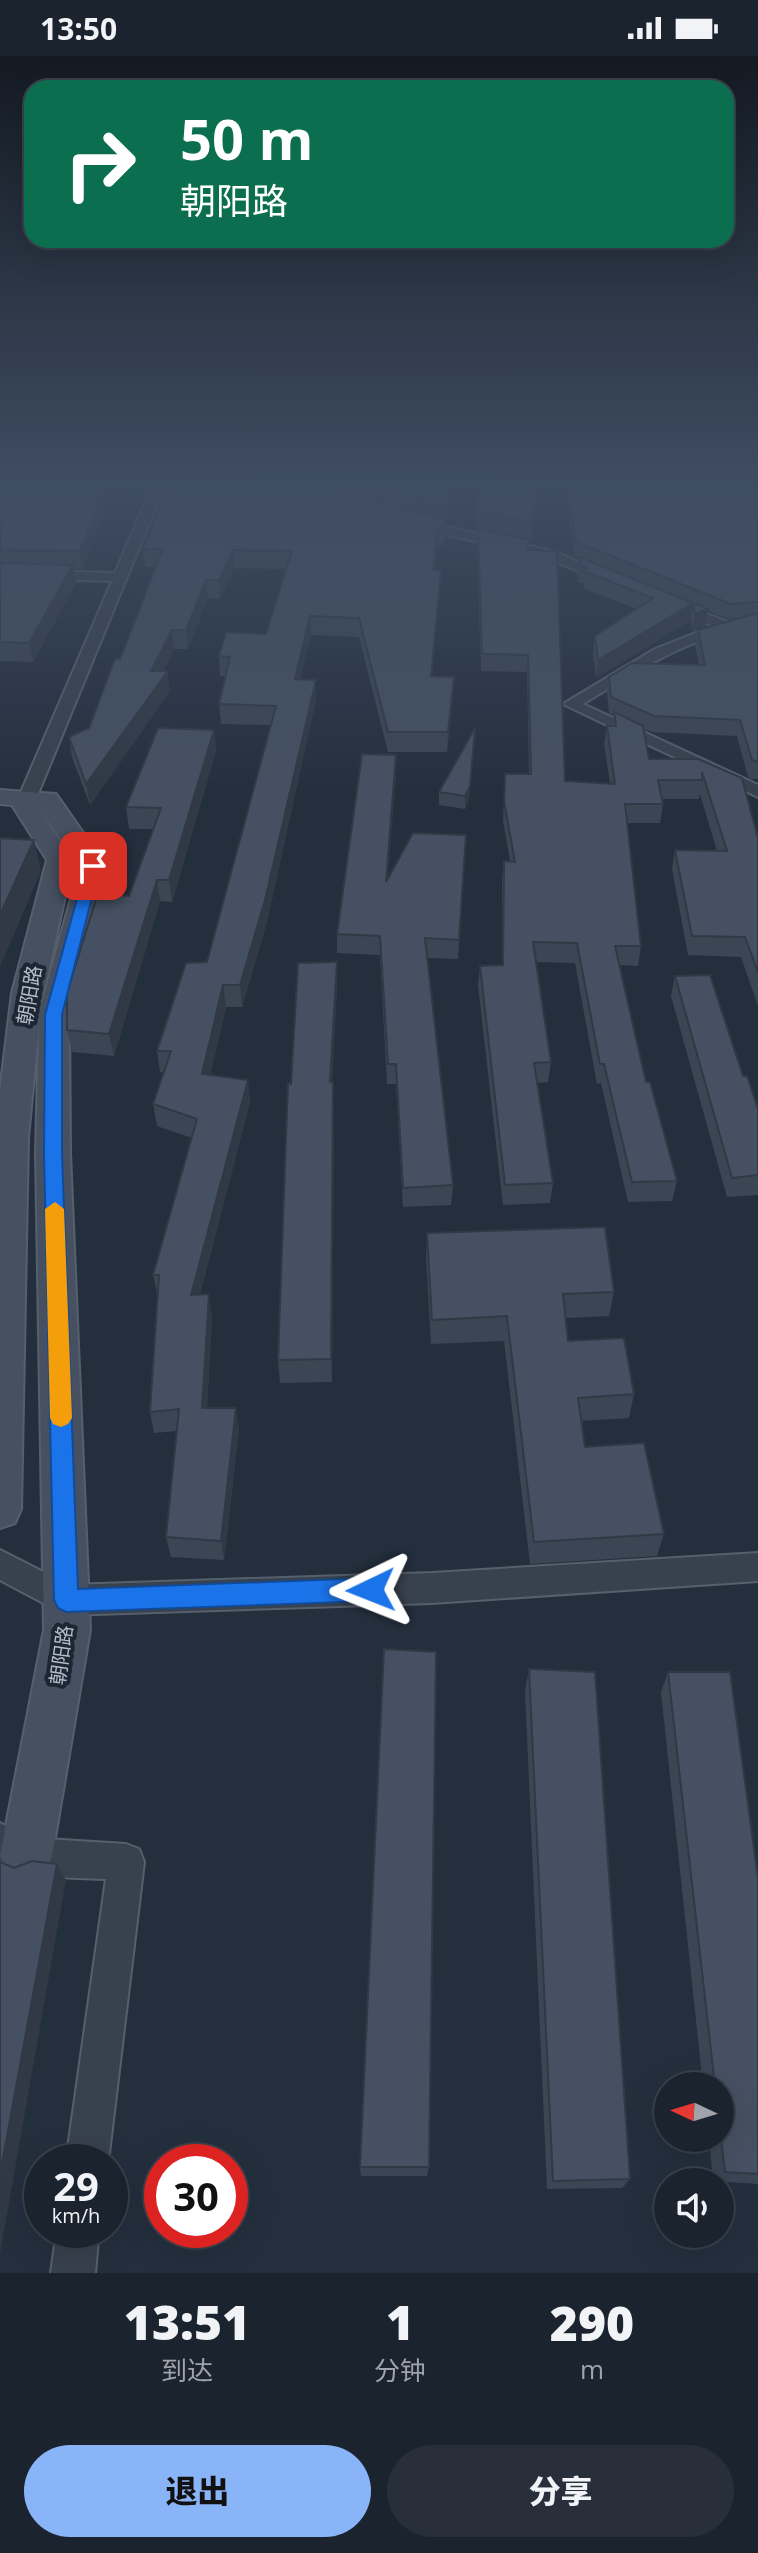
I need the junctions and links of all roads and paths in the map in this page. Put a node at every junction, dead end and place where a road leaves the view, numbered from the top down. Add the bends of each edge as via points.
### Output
1 (115, 585) edge
2 (665, 602) edge
3 (758, 623) edge
4 (723, 625) junction
5 (758, 792) edge
6 (13, 802) edge
7 (0, 1509) edge
8 (0, 1564) edge
9 (758, 1567) edge
10 (66, 1600) junction
11 (13, 1848) edge
12 (89, 2144) edge
13 (76, 2248) edge
14 (73, 2273) edge

1 - 6 street
2 - 4 street
3 - 4 street
4 - 5 street via 666,650 571,704
6 - 7 street, 朝阳路 via 60,860 27,993 11,1137
6 - 10 street, 朝阳路 via 47,799 93,866 54,1015
8 - 10 street
9 - 10 street via 432,1588
10 - 11 street, 朝阳路 via 67,1630
11 - 12 street via 126,1862
13 - 14 street

